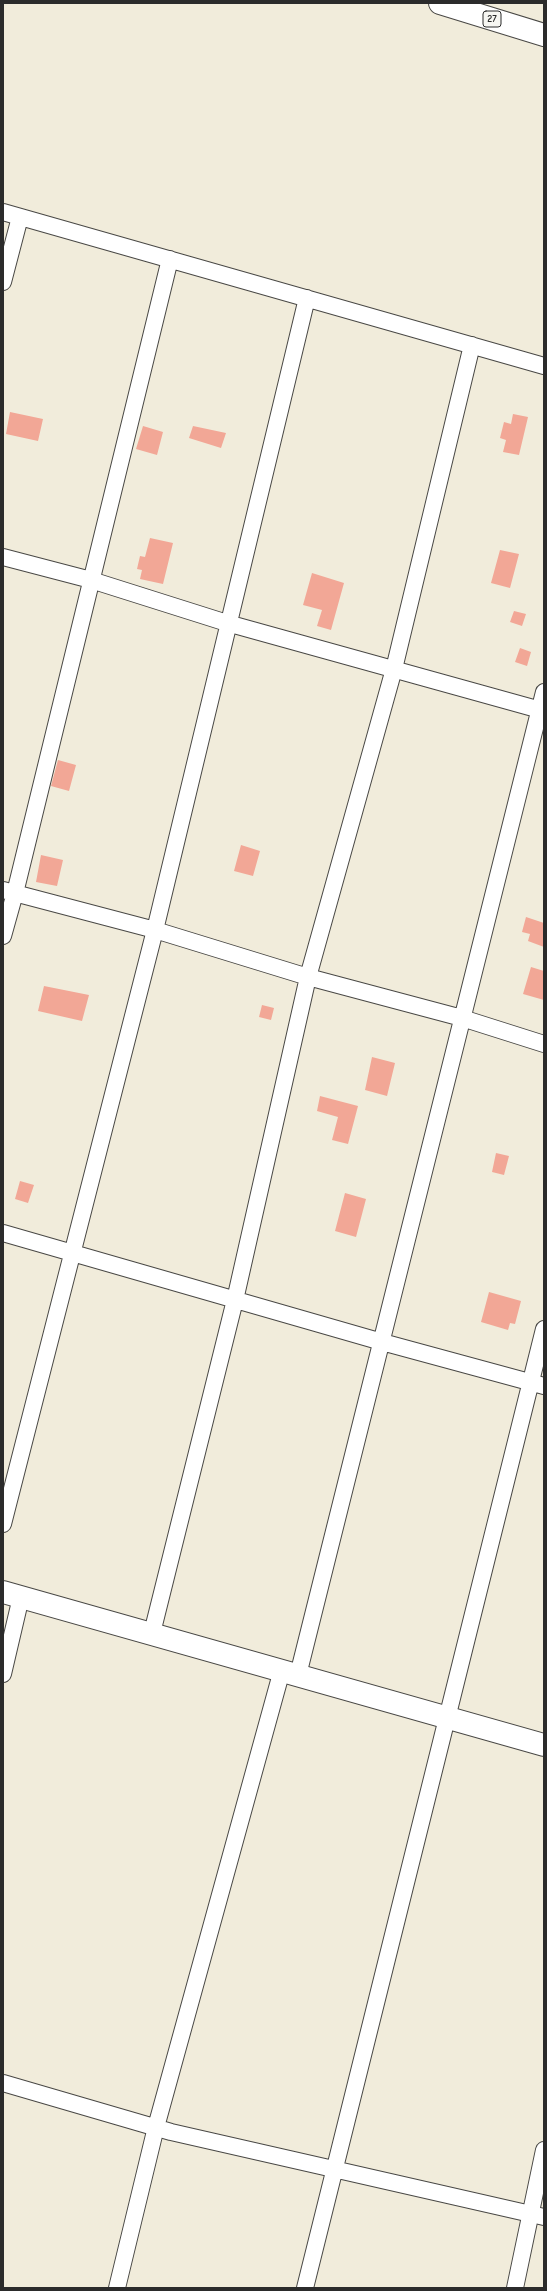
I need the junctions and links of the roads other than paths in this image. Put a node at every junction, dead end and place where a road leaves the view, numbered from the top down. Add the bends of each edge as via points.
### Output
1 (440, 3) edge
2 (544, 35) edge
3 (3, 212) edge
4 (20, 217) junction
5 (170, 259) junction
6 (3, 282) edge
7 (307, 298) junction
8 (472, 345) junction
9 (544, 366) edge
10 (3, 556) edge
11 (91, 580) junction
12 (228, 623) junction
13 (394, 669) junction
14 (544, 692) edge
15 (542, 711) edge
16 (9, 891) edge
17 (155, 930) junction
18 (3, 936) edge
19 (308, 977) junction
20 (462, 1018) junction
21 (544, 1044) edge
22 (3, 1233) edge
23 (74, 1253) junction
24 (235, 1300) junction
25 (544, 1329) edge
26 (382, 1342) junction
27 (538, 1384) edge
28 (3, 1524) edge
29 (12, 1594) edge
30 (152, 1633) junction
31 (290, 1672) junction
32 (3, 1674) edge
33 (446, 1717) junction
34 (544, 1745) edge
35 (3, 2083) edge
36 (156, 2127) junction
37 (544, 2150) edge
38 (334, 2169) junction
39 (538, 2215) edge
40 (117, 2288) edge
41 (305, 2288) edge
42 (515, 2288) edge

1 - 2 street, 27
3 - 4 street
4 - 5 street
4 - 6 street
5 - 7 street
5 - 11 street
7 - 8 street
7 - 12 street
8 - 9 street
8 - 13 street
10 - 11 street
11 - 12 street
11 - 16 street
12 - 13 street
12 - 17 street
13 - 15 street
13 - 19 street
14 - 15 street
15 - 20 street
16 - 17 street
16 - 18 street
17 - 19 street
17 - 23 street
19 - 20 street
19 - 24 street
20 - 21 street
20 - 26 street
22 - 23 street
23 - 24 street
23 - 28 street
24 - 26 street
24 - 30 street
25 - 27 street
26 - 27 street
26 - 31 street
27 - 33 street
29 - 30 street
29 - 32 street
30 - 31 street
31 - 33 street
31 - 36 street
33 - 34 street
33 - 38 street
35 - 36 street
36 - 38 street
36 - 40 street
37 - 39 street
38 - 39 street
38 - 41 street
39 - 42 street

